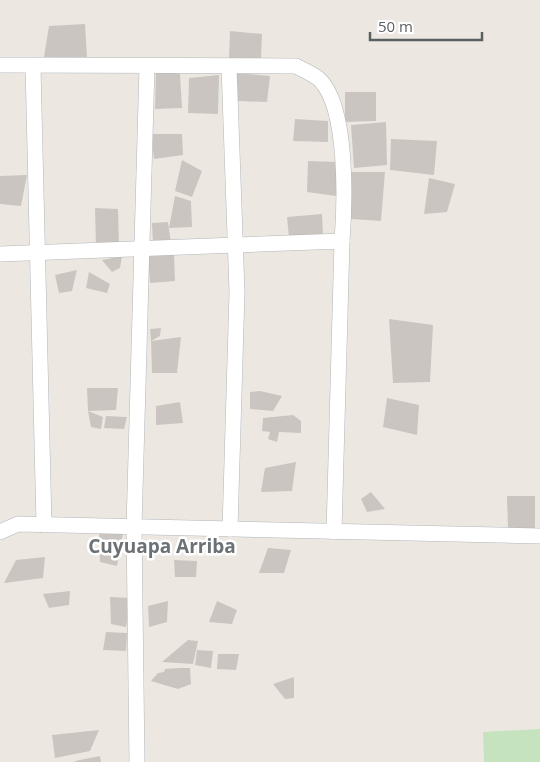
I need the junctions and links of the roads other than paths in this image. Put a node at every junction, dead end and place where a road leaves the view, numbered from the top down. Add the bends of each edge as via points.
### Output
1 (0, 66) edge
2 (32, 66) junction
3 (147, 66) junction
4 (229, 66) junction
5 (342, 241) junction
6 (236, 245) junction
7 (142, 249) junction
8 (37, 252) junction
9 (0, 254) edge
10 (44, 525) junction
11 (134, 527) junction
12 (230, 529) junction
13 (0, 532) edge
14 (334, 532) junction
15 (540, 536) edge
16 (137, 762) edge

1 - 2 street
2 - 3 street
2 - 8 street
3 - 4 street
3 - 7 street
4 - 5 street via 296,66 319,78 328,91 340,130 343,156
4 - 6 street
5 - 6 street
5 - 14 street
6 - 7 street
6 - 12 street
7 - 8 street
7 - 11 street
8 - 9 street
8 - 10 street
10 - 11 street
10 - 13 street via 18,524
11 - 12 street
11 - 16 street
12 - 14 street
14 - 15 street

